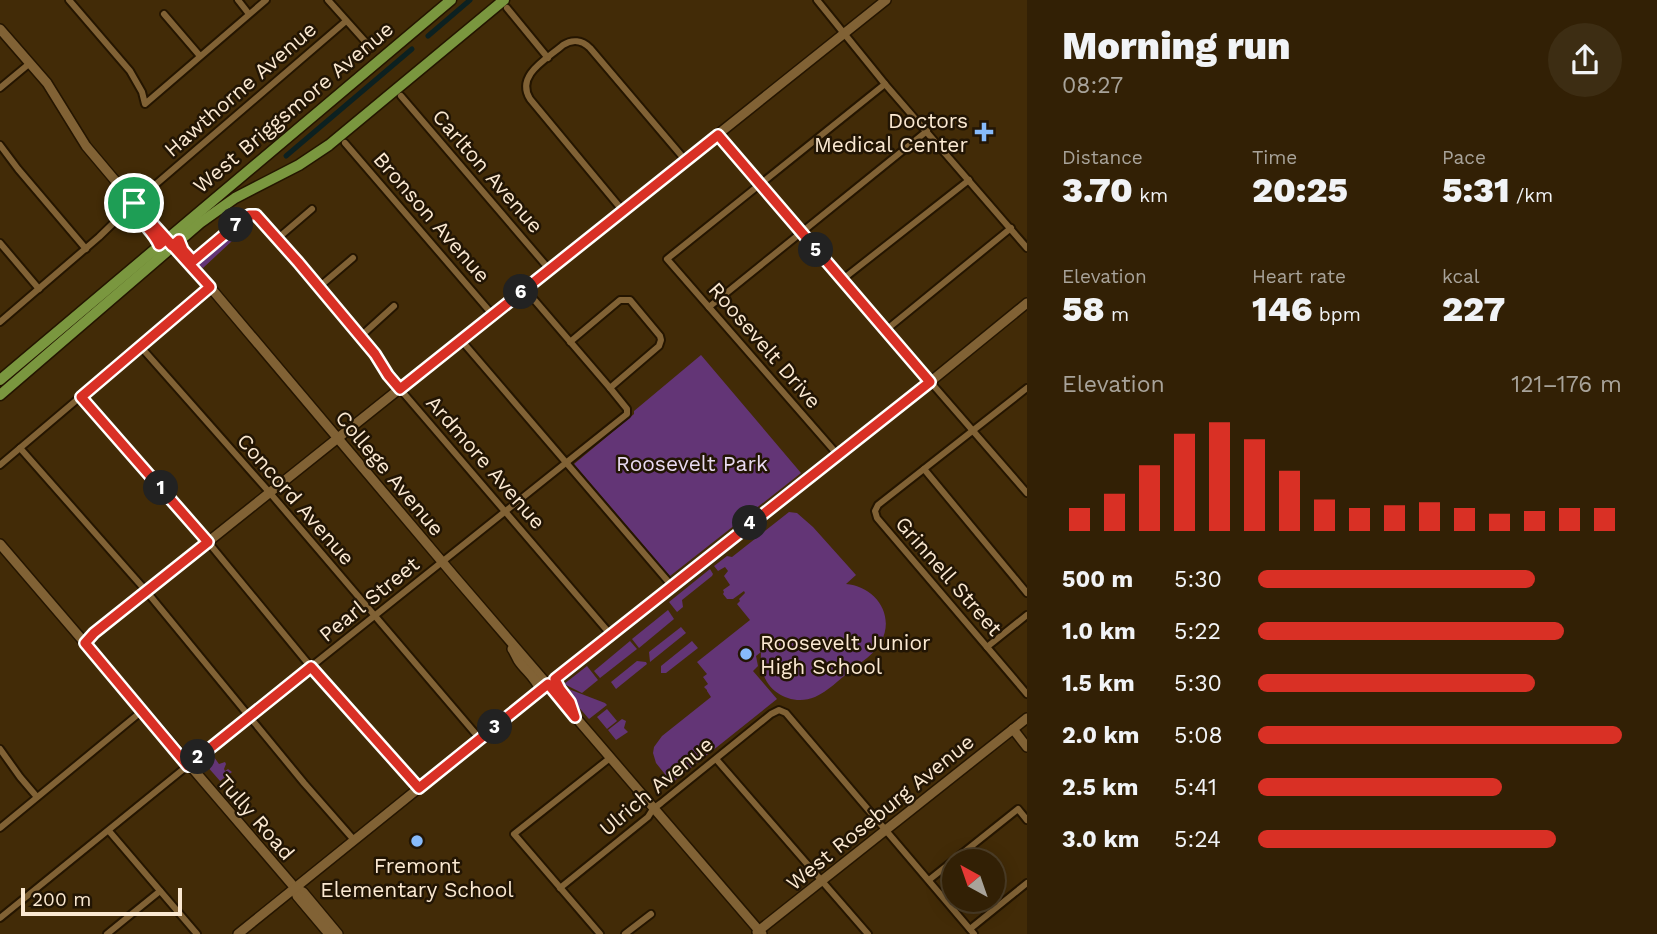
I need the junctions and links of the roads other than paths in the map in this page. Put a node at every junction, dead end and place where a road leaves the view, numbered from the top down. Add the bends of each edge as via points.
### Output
1 (238, 0) edge
2 (266, 0) edge
3 (328, 0) edge
4 (817, 0) edge
5 (886, 0) edge
6 (71, 1) edge
7 (449, 1) edge
8 (505, 4) edge
9 (164, 14) dead end
10 (249, 14) junction
11 (346, 21) junction
12 (0, 29) edge
13 (843, 33) junction
14 (371, 48) dead end
15 (200, 56) junction
16 (548, 58) junction
17 (30, 63) junction
18 (885, 84) junction
19 (0, 88) edge
20 (401, 96) dead end
21 (927, 131) junction
22 (718, 135) junction
23 (345, 143) dead end
24 (0, 145) edge
25 (686, 161) junction
26 (969, 180) junction
27 (760, 185) junction
28 (134, 203) junction
29 (312, 209) dead end
30 (623, 211) junction
31 (130, 212) junction
32 (1011, 228) junction
33 (801, 233) junction
34 (277, 239) junction
35 (0, 243) edge
36 (171, 245) junction
37 (1027, 248) edge
38 (86, 249) junction
39 (353, 258) dead end
40 (191, 263) junction
41 (549, 269) junction
42 (843, 279) junction
43 (210, 287) junction
44 (319, 287) junction
45 (39, 289) junction
46 (525, 289) junction
47 (1027, 303) edge
48 (394, 306) dead end
49 (709, 307) junction
50 (492, 314) junction
51 (0, 322) edge
52 (886, 330) junction
53 (361, 336) junction
54 (461, 340) junction
55 (570, 342) junction
56 (140, 346) junction
57 (0, 380) edge
58 (930, 382) junction
59 (610, 388) junction
60 (400, 389) junction
61 (1026, 390) edge
62 (0, 395) edge
63 (81, 397) junction
64 (972, 430) junction
65 (337, 439) junction
66 (20, 448) junction
67 (837, 454) junction
68 (567, 463) junction
69 (0, 466) edge
70 (924, 469) junction
71 (1027, 493) edge
72 (270, 494) junction
73 (505, 512) junction
74 (208, 542) junction
75 (0, 544) edge
76 (442, 562) junction
77 (672, 586) junction
78 (147, 592) junction
79 (1027, 593) edge
80 (1027, 615) edge
81 (374, 617) junction
82 (611, 635) junction
83 (85, 643) junction
84 (987, 647) junction
85 (311, 667) junction
86 (548, 685) junction
87 (1027, 694) edge
88 (142, 711) junction
89 (250, 716) junction
90 (1027, 718) edge
91 (1013, 729) junction
92 (480, 739) junction
93 (1027, 747) edge
94 (0, 749) edge
95 (610, 758) junction
96 (716, 759) junction
97 (188, 766) junction
98 (419, 788) junction
99 (37, 797) junction
100 (653, 809) junction
101 (1027, 820) edge
102 (0, 828) edge
103 (109, 831) junction
104 (886, 831) junction
105 (354, 840) junction
106 (929, 880) junction
107 (822, 881) junction
108 (1027, 883) edge
109 (295, 888) junction
110 (560, 888) junction
111 (160, 891) junction
112 (650, 914) dead end
113 (0, 918) edge
114 (972, 932) edge
115 (759, 933) edge
116 (107, 934) edge
117 (197, 934) edge
118 (238, 934) edge
119 (329, 934) edge
120 (338, 934) edge
121 (600, 934) edge
122 (625, 934) edge
123 (868, 934) edge

1 - 10 street
2 - 10 street
3 - 11 street
4 - 13 street
5 - 13 street
6 - 15 street via 130,71 145,104
7 - 36 main road, West Briggsmore Avenue
8 - 16 street
8 - 36 main road, West Briggsmore Avenue via 329,145 226,203
9 - 15 street
10 - 15 street
11 - 14 street
11 - 28 street, Hawthorne Avenue
12 - 17 street
13 - 18 street
13 - 22 street
16 - 25 street via 568,42 587,45
16 - 30 street via 527,77 527,94
17 - 19 street
17 - 28 street via 54,92 86,146
18 - 21 street
18 - 27 street
20 - 41 street, Carlton Avenue
21 - 26 street
21 - 33 street
22 - 25 street
22 - 27 street
23 - 50 street, Bronson Avenue
24 - 38 street
25 - 30 street
26 - 32 street
26 - 42 street
27 - 33 street
27 - 49 street, Roosevelt Drive via 667,259
28 - 31 street
28 - 36 street
29 - 34 street
30 - 41 street
31 - 36 street via 157,239
31 - 38 street
32 - 37 street
32 - 52 street
33 - 42 street
33 - 49 street
34 - 40 street, Ardmore Avenue via 256,215 249,215
34 - 44 street, Ardmore Avenue
35 - 45 street
36 - 40 street, College Avenue via 183,250
36 - 57 main road, West Briggsmore Avenue
36 - 62 main road, West Briggsmore Avenue
38 - 45 street
39 - 44 street
40 - 43 street, College Avenue via 209,280
41 - 46 street
42 - 52 street
43 - 56 street
43 - 65 street, College Avenue
44 - 53 street, Ardmore Avenue
45 - 51 street
46 - 50 street
46 - 55 street
47 - 58 street
48 - 53 street
49 - 67 street, Roosevelt Drive
50 - 54 street
52 - 58 street
53 - 60 street, Ardmore Avenue
54 - 60 street
54 - 68 street
55 - 59 street
55 - 59 street via 620,300 629,300 661,343
56 - 63 street
56 - 72 street, Concord Avenue
58 - 64 street
58 - 67 street
59 - 68 street, Pearl Street via 628,412
60 - 65 street
60 - 73 street, Ardmore Avenue
61 - 64 street
63 - 66 street
63 - 74 street
64 - 70 street
64 - 71 street
65 - 72 street
65 - 76 street, College Avenue
66 - 69 street
66 - 78 street
67 - 77 street
68 - 73 street, Pearl Street
68 - 77 street
70 - 79 street
70 - 84 street, Grinnell Street via 878,505 877,518
72 - 74 street
72 - 81 street, Concord Avenue
73 - 76 street, Pearl Street
73 - 82 street, Ardmore Avenue
74 - 78 street
74 - 85 street
75 - 83 street, Tully Road
76 - 81 street, Pearl Street
76 - 86 street, College Avenue
77 - 82 street
78 - 83 street
78 - 89 street
80 - 84 street
81 - 85 street, Pearl Street
81 - 92 street, Concord Avenue
82 - 86 street
83 - 88 street, Tully Road
84 - 87 street, Grinnell Street
85 - 89 street, Pearl Street
85 - 98 street
86 - 92 street
86 - 95 street, College Avenue via 560,689 575,717
88 - 97 street, Tully Road
88 - 99 street
89 - 97 street, Pearl Street
89 - 105 street
90 - 91 street, West Roseburg Avenue
91 - 93 street
91 - 104 street, West Roseburg Avenue
92 - 98 street
94 - 99 street
95 - 100 street
95 - 110 street via 514,834
96 - 100 street, Ulrich Avenue
96 - 104 street, Ulrich Avenue via 779,710
96 - 107 street
97 - 103 street, Pearl Street
97 - 109 street, Tully Road
98 - 105 street
99 - 102 street
100 - 110 street, Ulrich Avenue
100 - 115 street
101 - 106 street via 1018,809
103 - 111 street
103 - 113 street, Pearl Street
104 - 106 street
104 - 107 street, West Roseburg Avenue
105 - 109 street
106 - 114 street
107 - 115 street, West Roseburg Avenue
107 - 123 street
108 - 114 street
109 - 118 street
109 - 119 street, Tully Road
109 - 120 street, Tully Road
110 - 121 street
111 - 116 street
111 - 117 street
112 - 122 street

